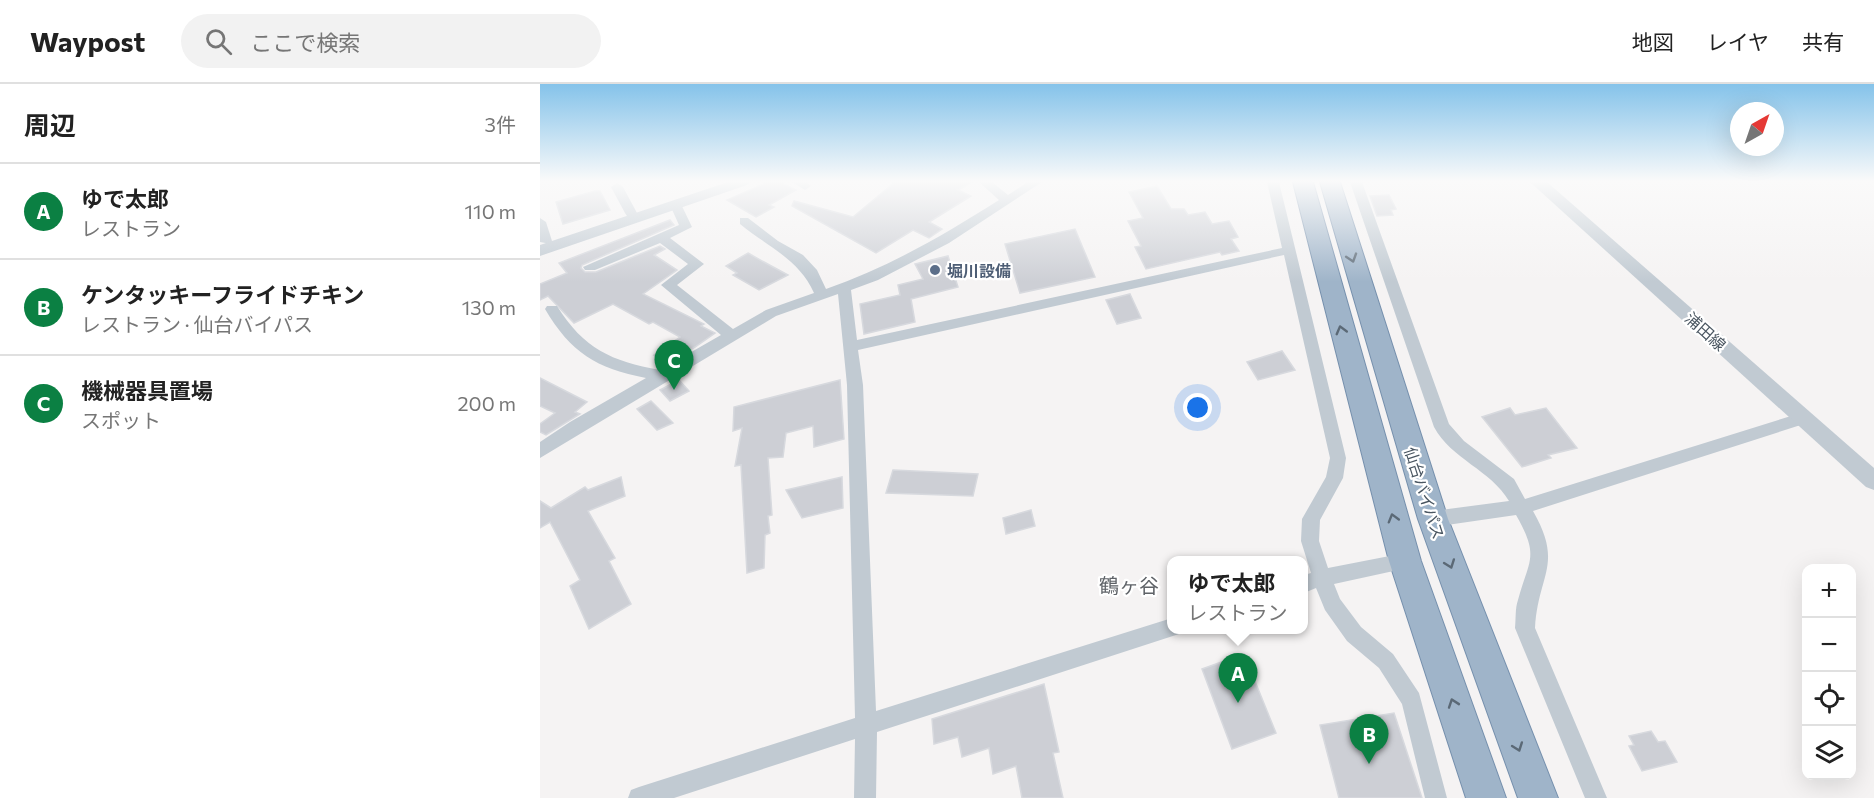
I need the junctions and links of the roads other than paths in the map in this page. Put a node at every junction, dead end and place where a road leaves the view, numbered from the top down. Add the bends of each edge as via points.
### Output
1 (625, 215) edge
2 (641, 215) edge
3 (681, 215) edge
4 (983, 215) edge
5 (1281, 215) edge
6 (1312, 215) edge
7 (1340, 215) edge
8 (1368, 215) edge
9 (1576, 215) edge
10 (744, 221) dead end
11 (540, 222) edge
12 (662, 238) junction
13 (542, 245) edge
14 (1289, 250) junction
15 (590, 267) dead end
16 (844, 289) junction
17 (822, 294) junction
18 (552, 309) dead end
19 (732, 336) junction
20 (851, 346) junction
21 (662, 376) junction
22 (1804, 418) junction
23 (540, 451) edge
24 (1874, 481) edge
25 (1522, 507) junction
26 (1433, 519) junction
27 (1405, 561) junction
28 (1313, 581) edge
29 (1167, 629) edge
30 (866, 726) junction
31 (639, 798) edge
32 (865, 798) edge
33 (1436, 798) edge
34 (1486, 798) edge
35 (1538, 798) edge
36 (1596, 798) edge

1 - 13 street
2 - 13 street
3 - 12 street via 686,227
4 - 16 street via 944,240
5 - 14 street
27 -> 6 highway
7 -> 26 highway, 仙台バイパス
8 - 25 street via 1442,427 1458,446 1508,484
9 - 22 street, 浦田線
10 - 17 street via 798,258 812,273
11 - 13 street
12 - 15 street
12 - 19 street via 697,264 668,285
14 - 20 street
14 - 28 street via 1338,458 1334,478 1311,519
16 - 17 street
16 - 20 street
17 - 19 street via 771,313
18 - 21 street via 578,347 623,369
19 - 21 street
20 - 30 street
21 - 23 street
22 - 24 street, 浦田線
22 - 25 street
25 - 26 street
25 - 36 street via 1540,548 1539,570 1527,601 1526,628
26 -> 35 highway, 仙台バイパス
27 - 28 street
34 -> 27 highway
28 - 33 street via 1354,634 1386,661 1412,700
29 - 30 street
30 - 31 street
30 - 32 street

